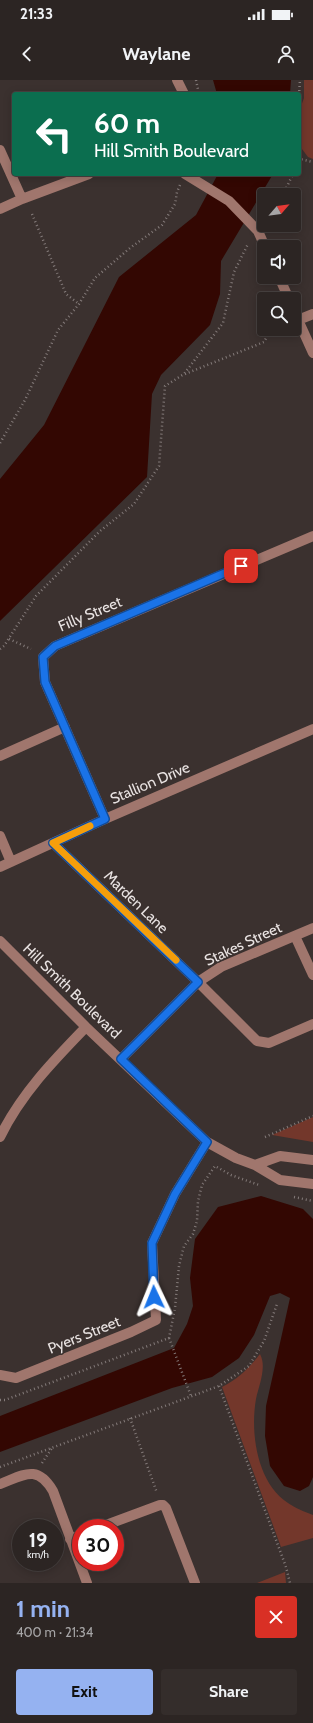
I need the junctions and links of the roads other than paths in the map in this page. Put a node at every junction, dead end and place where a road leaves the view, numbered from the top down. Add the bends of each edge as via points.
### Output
1 (177, 80) edge
2 (183, 92) edge
3 (0, 150) edge
4 (84, 176) edge
5 (189, 176) edge
6 (22, 199) junction
7 (0, 209) edge
8 (262, 240) edge
9 (313, 314) edge
10 (301, 315) edge
11 (301, 326) edge
12 (313, 353) edge
13 (313, 536) edge
14 (65, 727) junction
15 (313, 729) edge
16 (0, 756) edge
17 (105, 819) junction
18 (0, 836) edge
19 (53, 843) junction
20 (11, 862) junction
21 (0, 867) edge
22 (313, 928) edge
23 (295, 936) junction
24 (0, 941) edge
25 (313, 975) edge
26 (198, 982) junction
27 (313, 1024) edge
28 (86, 1027) junction
29 (121, 1059) junction
30 (0, 1136) edge
31 (207, 1142) junction
32 (313, 1160) edge
33 (255, 1165) junction
34 (313, 1184) edge
35 (0, 1375) edge
36 (0, 1484) edge
37 (122, 1519) edge
38 (70, 1539) joint
39 (87, 1583) edge
40 (194, 1583) edge

1 - 2 street
3 - 6 street
4 - 6 street
5 - 8 street via 229,201 258,231
6 - 7 street
9 - 10 street
11 - 12 street
13 - 14 street, Filly Street via 55,646 43,657 45,682
14 - 16 street
14 - 17 street, Filly Street
15 - 17 street, Stallion Drive
17 - 19 street, Stallion Drive
18 - 20 street
19 - 20 street, Stallion Drive
19 - 26 street, Marden Lane
20 - 21 street, Stallion Drive
22 - 23 street, Stakes Street
23 - 25 street
23 - 26 street, Stakes Street via 221,967
24 - 28 street, Hill Smith Boulevard
26 - 27 street, Marden Lane via 257,1041 269,1043
26 - 29 street, Stakes Street
28 - 29 street, Hill Smith Boulevard
28 - 30 street via 24,1095
29 - 31 street, Hill Smith Boulevard
31 - 33 street, Hill Smith Boulevard
31 - 35 street, Pyers Street via 175,1194 152,1243 156,1320 16,1378
32 - 33 street via 280,1156
33 - 34 street, Hill Smith Boulevard via 280,1180
36 - 38 street via 29,1473 42,1477 52,1491
37 - 40 street via 161,1504 166,1508
38 - 39 street

